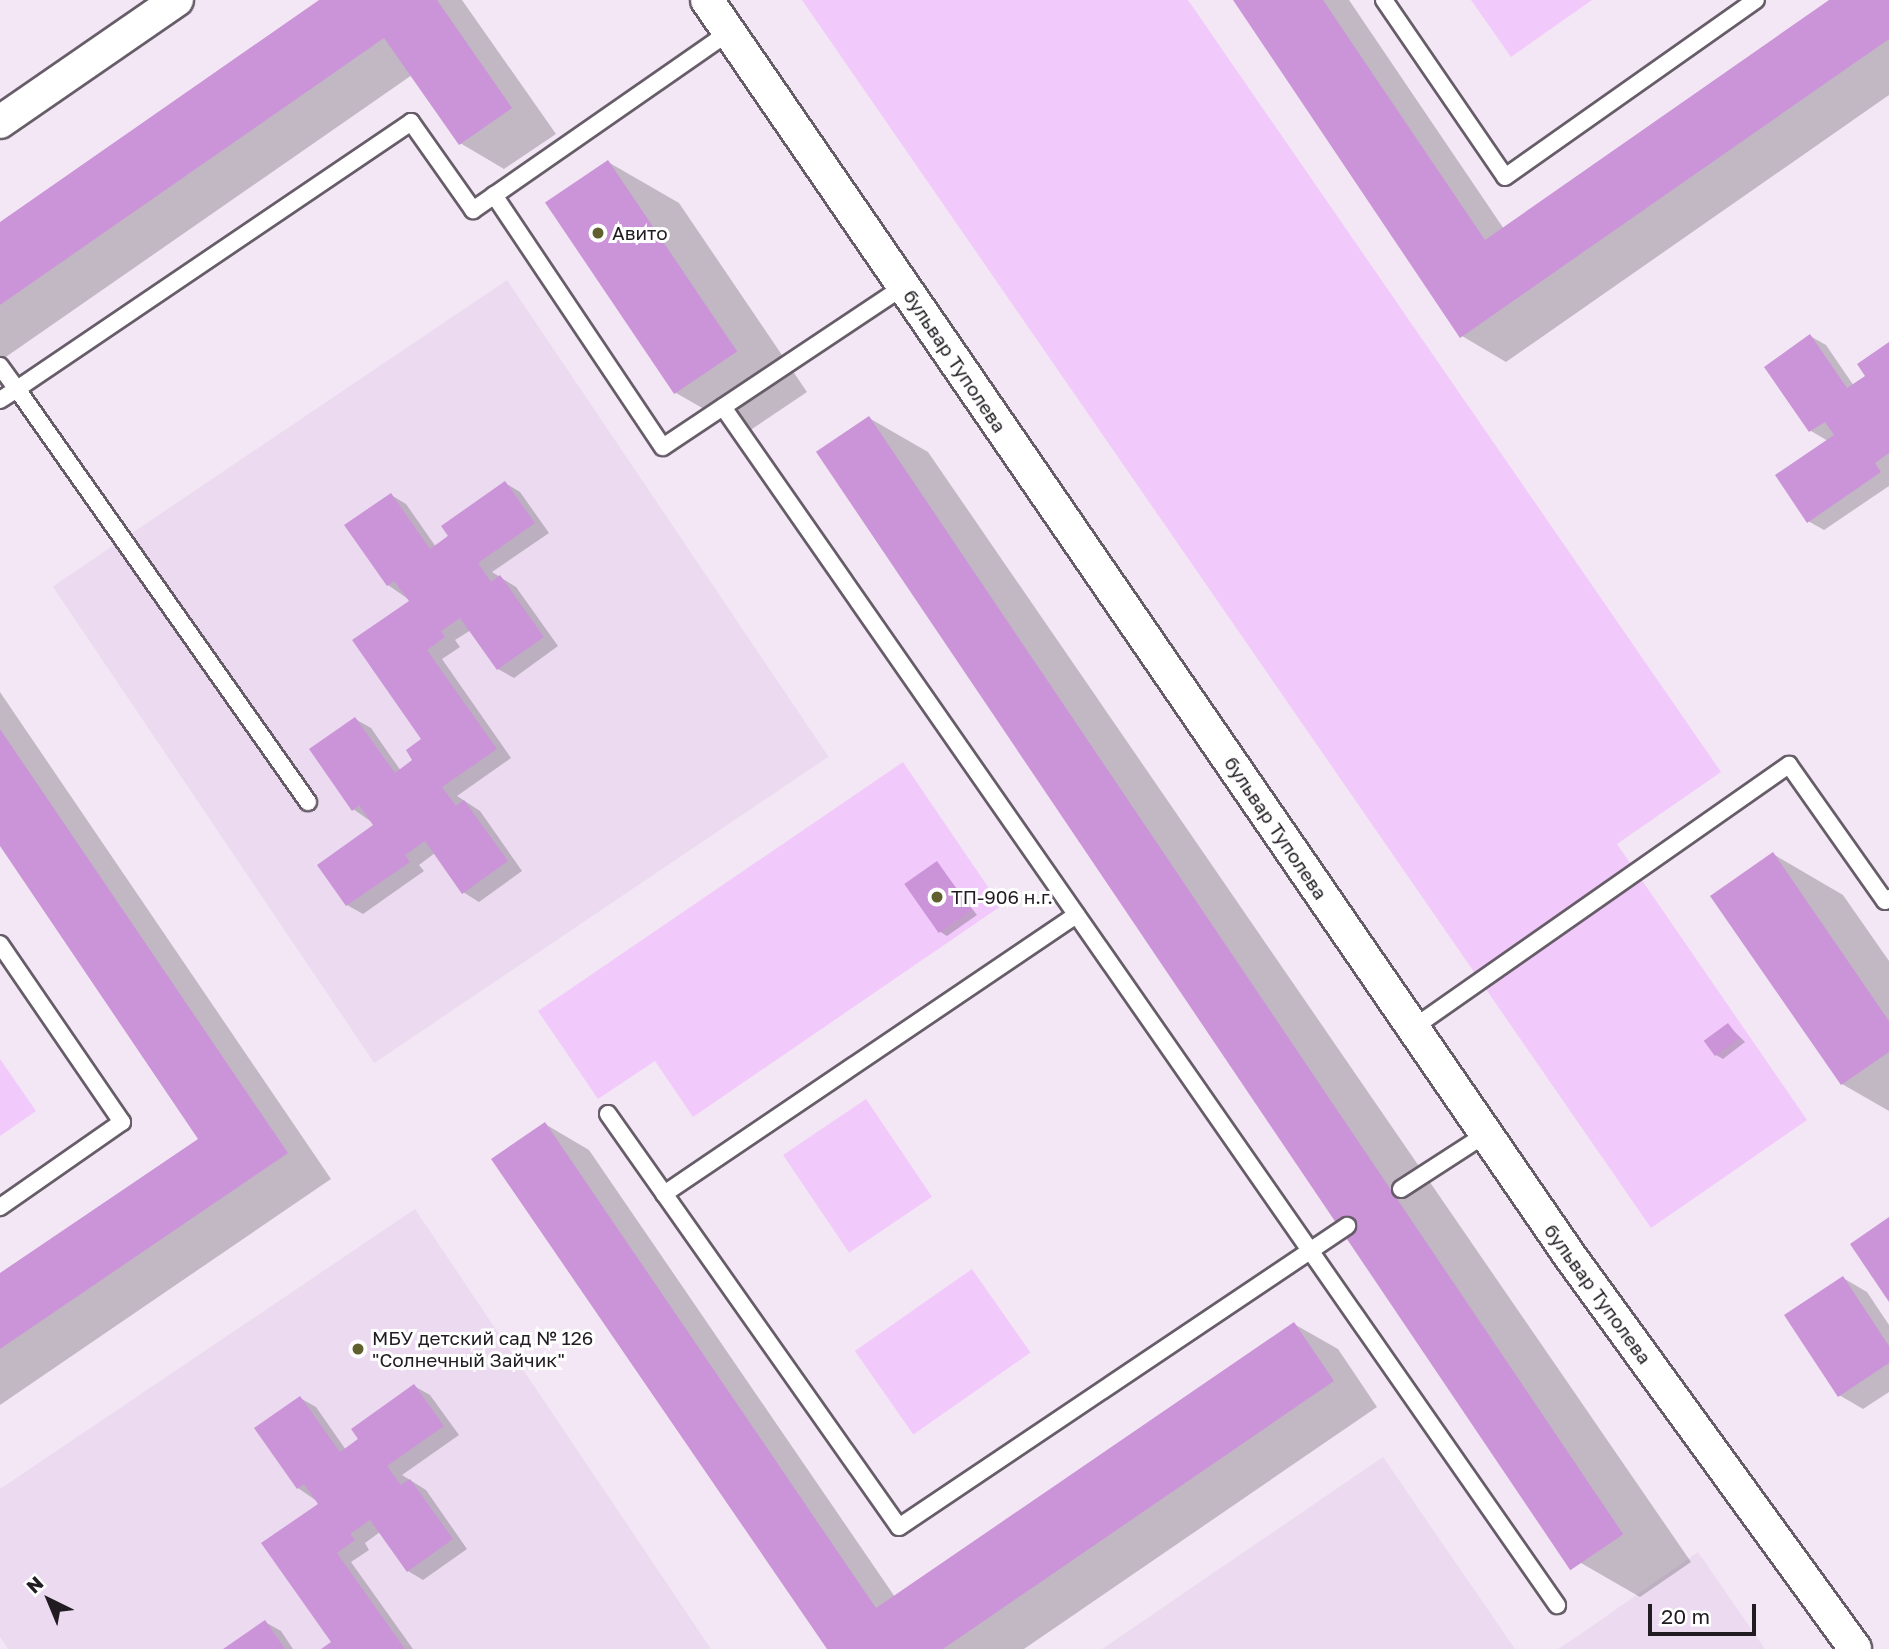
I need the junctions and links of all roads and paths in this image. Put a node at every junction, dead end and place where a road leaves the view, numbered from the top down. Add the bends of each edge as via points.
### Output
1 (177, 0) edge
2 (707, 0) edge
3 (1384, 0) edge
4 (1756, 0) edge
5 (729, 32) junction
6 (0, 122) edge
7 (494, 195) junction
8 (904, 286) junction
9 (0, 366) edge
10 (17, 389) junction
11 (0, 400) edge
12 (723, 407) junction
13 (308, 802) dead end
14 (1889, 898) edge
15 (1076, 915) junction
16 (0, 944) edge
17 (1413, 1028) junction
18 (608, 1114) dead end
19 (1486, 1134) junction
20 (1401, 1189) dead end
21 (664, 1194) junction
22 (0, 1207) edge
23 (1347, 1226) dead end
24 (1310, 1252) junction
25 (1557, 1605) dead end
26 (1855, 1649) edge

1 - 6 street
2 - 5 street, бульвар Туполева
3 - 4 lane via 1505,177
5 - 7 lane
5 - 8 street, бульвар Туполева
7 - 10 lane via 473,210 411,122
7 - 12 lane via 663,447
8 - 12 lane
8 - 17 street, бульвар Туполева
9 - 10 lane
10 - 11 lane
10 - 13 lane
12 - 15 lane
14 - 17 lane via 1885,901 1789,765
15 - 21 lane
15 - 24 lane
16 - 22 lane via 122,1122
17 - 19 street, бульвар Туполева
18 - 21 lane
19 - 20 lane
19 - 26 street, бульвар Туполева
21 - 24 lane via 899,1528
23 - 24 lane
24 - 25 lane

